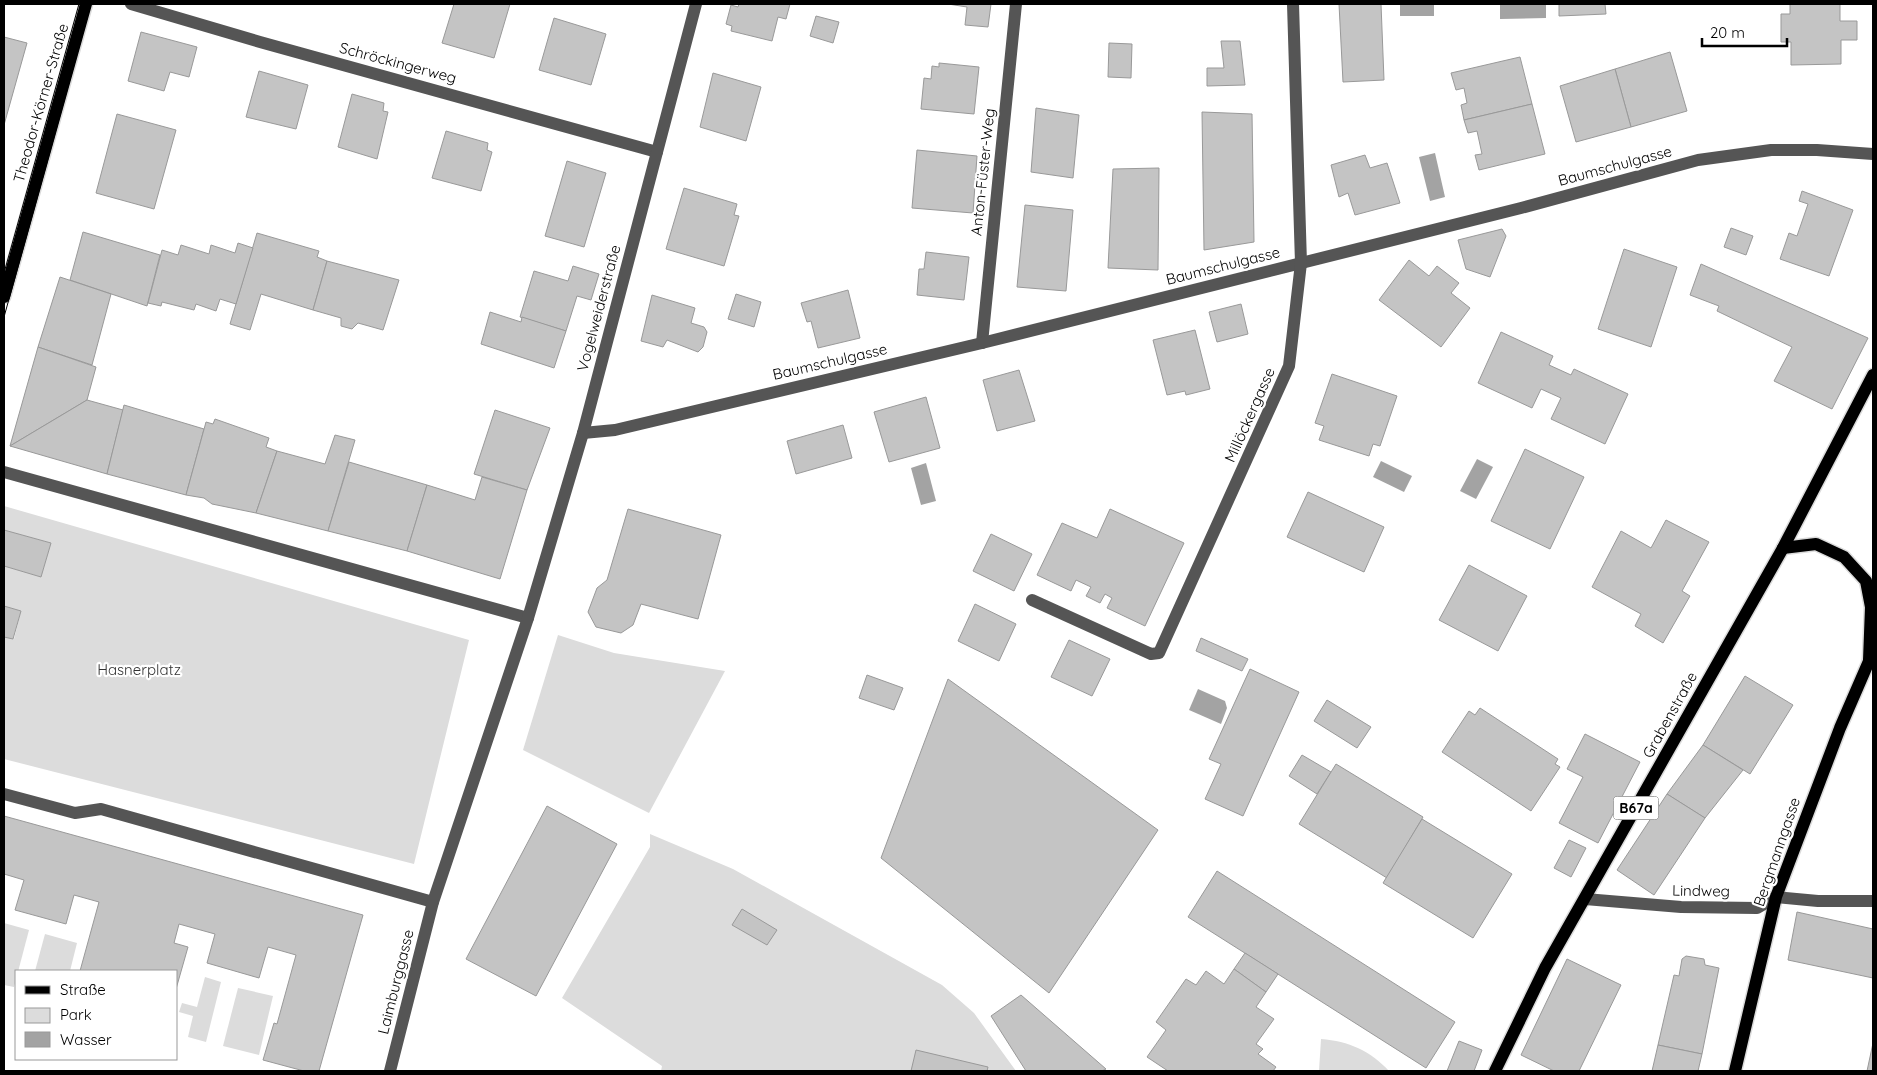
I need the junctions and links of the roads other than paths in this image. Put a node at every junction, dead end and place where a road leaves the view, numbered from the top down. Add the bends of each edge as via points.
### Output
1 (86, 4) edge
2 (132, 4) edge
3 (696, 4) edge
4 (1016, 4) edge
5 (1293, 4) edge
6 (657, 152) junction
7 (1872, 154) edge
8 (1301, 263) junction
9 (4, 297) edge
10 (982, 343) junction
11 (1873, 375) edge
12 (583, 433) junction
13 (4, 472) edge
14 (1783, 548) junction
15 (1032, 600) dead end
16 (528, 618) junction
17 (1871, 656) edge
18 (4, 794) edge
19 (1776, 897) junction
20 (1585, 899) junction
21 (1873, 901) edge
22 (433, 902) junction
23 (390, 1071) edge
24 (1495, 1071) edge
25 (1735, 1071) edge

1 - 9 main road, Theodor-Körner-Straße
2 - 6 street, Schröckingerweg
3 - 6 street, Vogelweiderstraße
4 - 10 street, Anton-Füster-Weg
5 - 8 street, Millöckergasse
6 - 12 street, Vogelweiderstraße
7 - 8 street, Baumschulgasse via 1771,150 1698,160
8 - 10 street, Baumschulgasse
8 - 15 street, Millöckergasse via 1289,366 1160,653 1151,654
10 - 12 street, Baumschulgasse via 615,430
11 - 14 main road, Grabenstraße / B67a
12 - 16 street, Vogelweiderstraße
13 - 16 street
14 - 17 main road via 1816,544 1844,557 1866,581 1871,607
14 - 20 main road, Grabenstraße / B67a
16 - 22 street
17 - 19 main road, Bergmanngasse via 1837,735
18 - 22 street via 75,813 101,809
19 - 20 street, Lindweg via 1757,908 1681,907
19 - 21 street
19 - 25 main road, Bergmanngasse
20 - 24 main road, Grabenstraße / B67a via 1545,968
22 - 23 street, Laimburggasse

